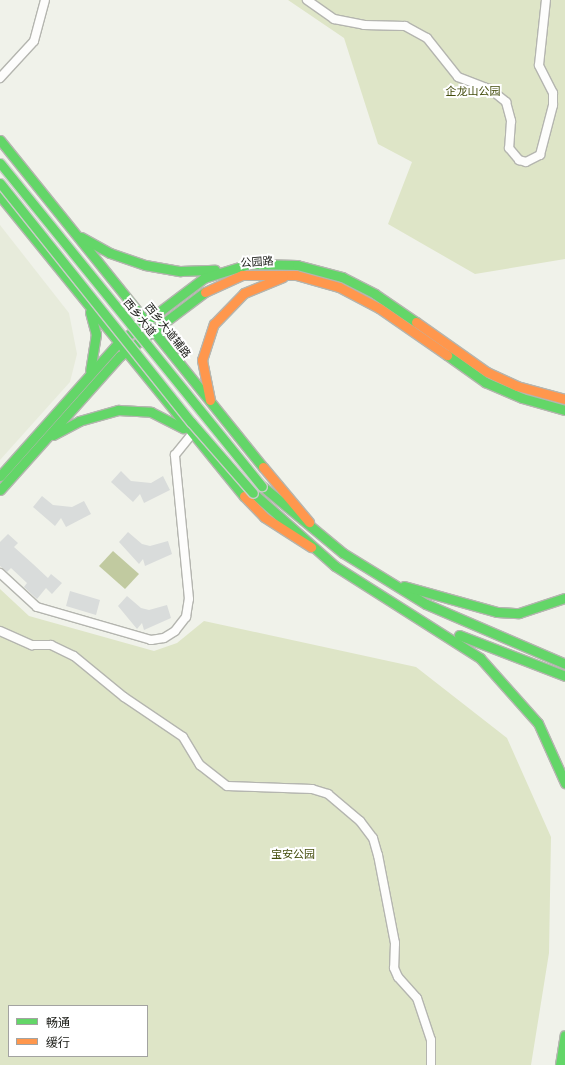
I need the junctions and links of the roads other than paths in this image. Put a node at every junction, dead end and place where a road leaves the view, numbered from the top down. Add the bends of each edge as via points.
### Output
1 (45, 0) edge
2 (307, 0) edge
3 (546, 0) edge
4 (0, 78) edge
5 (0, 140) edge
6 (0, 163) edge
7 (0, 183) edge
8 (0, 196) edge
9 (71, 229) junction
10 (98, 263) junction
11 (224, 269) junction
12 (296, 275) junction
13 (75, 289) junction
14 (82, 297) junction
15 (145, 322) junction
16 (152, 332) junction
17 (118, 343) junction
18 (126, 352) junction
19 (87, 379) junction
20 (197, 388) junction
21 (565, 399) edge
22 (169, 405) junction
23 (565, 410) edge
24 (217, 413) junction
25 (192, 434) junction
26 (43, 442) junction
27 (0, 476) edge
28 (0, 490) edge
29 (319, 535) junction
30 (314, 548) junction
31 (0, 573) edge
32 (389, 583) junction
33 (565, 598) edge
34 (402, 611) junction
35 (0, 631) edge
36 (565, 664) edge
37 (565, 676) edge
38 (565, 783) edge
39 (565, 1035) edge
40 (431, 1065) edge
41 (560, 1065) edge

1 - 4 street via 34,41
2 - 3 street via 321,12 349,24 392,24 422,35 458,77 490,89 506,102 511,121 509,148 519,160 526,162 540,155 553,105 553,93 539,64
5 - 9 main road, 西乡大道辅路
6 - 29 main road, 西乡大道, bridge via 262,486
7 - 30 main road, bridge via 191,422 253,493
8 - 13 main road
9 - 10 main road, 西乡大道辅路
9 - 11 main road via 99,248 135,263 180,271
10 - 13 main road via 100,277 95,286 86,291
10 - 15 main road, 西乡大道辅路
11 - 15 main road, 公园路 via 197,282
11 - 21 main road, 公园路 via 281,263 338,275 375,294 487,372 517,386
12 - 16 main road, 公园路 via 262,273 226,280
12 - 23 main road, 公园路 via 330,283 360,296 464,369 498,388
12 - 24 main road via 252,288 227,306 214,324 202,360 205,387
13 - 14 main road
14 - 17 main road
14 - 19 main road via 96,334 93,364
15 - 16 main road, 西乡大道辅路
15 - 17 main road, 公园路
16 - 18 main road, 公园路
16 - 20 main road, 西乡大道辅路
17 - 18 main road
17 - 19 main road, 公园路
18 - 22 main road
18 - 26 main road, 公园路
19 - 27 main road, 公园路
20 - 22 main road via 189,382 176,382 168,391
20 - 24 main road, 西乡大道辅路
22 - 25 main road
24 - 29 main road, 西乡大道辅路
25 - 26 main road via 165,417 118,410 79,421
25 - 30 main road via 264,517 297,541
25 - 31 street via 175,455 189,599 186,617 175,631 164,638 151,640 36,607
26 - 28 main road, 公园路
29 - 32 main road
30 - 34 main road via 334,566
32 - 33 main road via 497,612 519,613
32 - 36 main road via 504,639
34 - 37 main road via 499,652
34 - 38 main road via 462,644 499,676 538,724
35 - 40 street via 32,645 51,645 74,656 124,697 183,737 200,765 227,786 312,789 328,794 360,821 373,838 378,855 395,943 394,968 398,977 417,998 431,1040
39 - 41 main road

